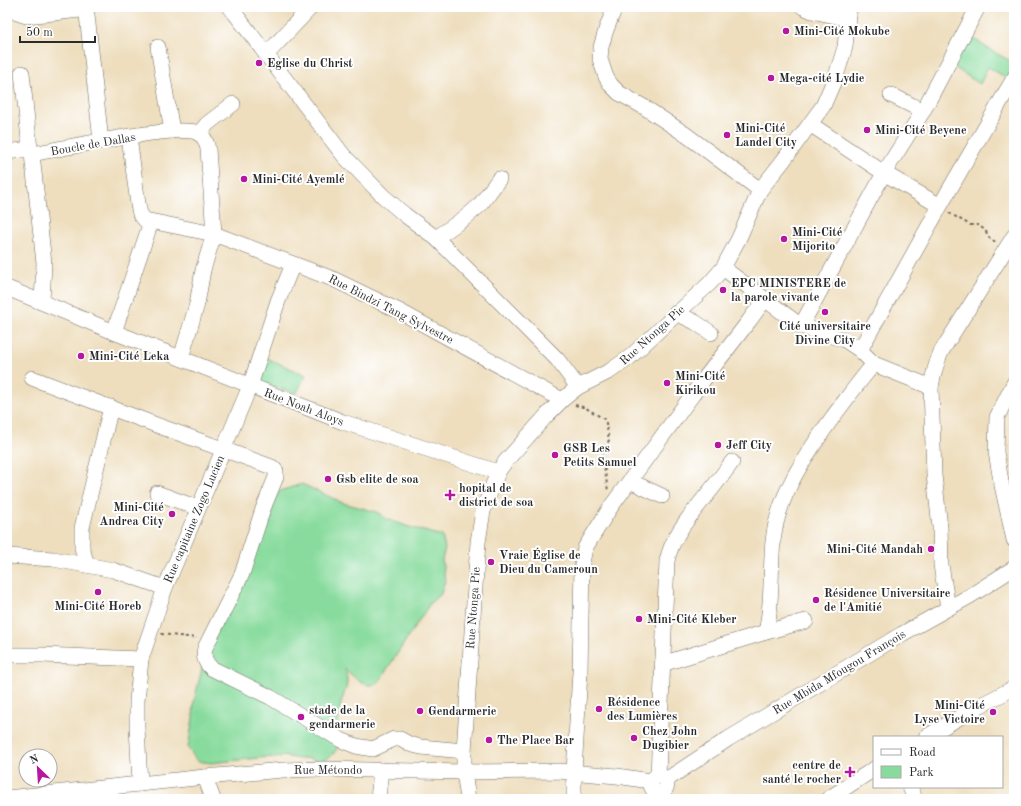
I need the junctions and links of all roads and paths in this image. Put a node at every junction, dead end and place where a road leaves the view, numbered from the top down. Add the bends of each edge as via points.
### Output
1 (12, 7) edge
2 (230, 7) edge
3 (311, 7) edge
4 (615, 7) edge
5 (803, 7) edge
6 (978, 7) edge
7 (849, 13) edge
8 (158, 47) dead end
9 (266, 55) junction
10 (22, 73) dead end
11 (1014, 78) edge
12 (891, 95) dead end
13 (233, 104) dead end
14 (923, 111) junction
15 (810, 124) junction
16 (172, 131) junction
17 (199, 134) junction
18 (129, 137) junction
19 (101, 141) junction
20 (7, 152) edge
21 (31, 152) junction
22 (884, 173) junction
23 (499, 179) dead end
24 (760, 190) junction
25 (940, 206) junction
26 (151, 222) junction
27 (214, 234) junction
28 (436, 238) junction
29 (1010, 243) edge
30 (293, 264) junction
31 (723, 268) junction
32 (7, 288) edge
33 (765, 299) junction
34 (42, 302) junction
35 (676, 313) junction
36 (800, 326) junction
37 (114, 332) junction
38 (710, 333) dead end
39 (860, 350) junction
40 (181, 358) junction
41 (874, 364) junction
42 (32, 378) dead end
43 (1014, 383) edge
44 (250, 386) junction
45 (578, 387) junction
46 (931, 387) junction
47 (562, 400) junction
48 (111, 407) junction
49 (223, 449) junction
50 (732, 462) dead end
51 (498, 472) junction
52 (630, 481) junction
53 (157, 493) dead end
54 (662, 496) dead end
55 (198, 508) junction
56 (610, 508) junction
57 (1014, 540) edge
58 (7, 556) edge
59 (87, 565) junction
60 (1014, 568) edge
61 (165, 588) junction
62 (948, 608) junction
63 (806, 621) dead end
64 (766, 632) junction
65 (149, 633) junction
66 (210, 639) junction
67 (7, 655) edge
68 (141, 659) junction
69 (662, 664) junction
70 (1014, 688) edge
71 (928, 736) edge
72 (464, 751) junction
73 (381, 770) junction
74 (873, 770) edge
75 (464, 772) junction
76 (574, 772) junction
77 (205, 777) junction
78 (140, 784) junction
79 (659, 786) edge
80 (910, 788) edge
81 (7, 798) edge
82 (832, 798) edge
83 (213, 799) edge
84 (378, 799) edge
85 (468, 799) edge
86 (574, 799) edge
87 (914, 799) edge

1 - 19 street via 17,13 26,16 80,10 87,15
2 - 9 street
3 - 9 street
4 - 24 street via 601,47 600,59 611,84 619,93 685,134
5 - 7 street via 812,11
6 - 14 street
7 - 15 street, Rue Ntonga Pie via 836,76 823,106
8 - 16 street
9 - 28 street via 344,156 383,196
10 - 21 street
11 - 25 street
12 - 14 street
13 - 17 street via 207,124
14 - 22 street
15 - 22 street
15 - 24 street, Rue Ntonga Pie
16 - 17 street, Boucle de Dallas
16 - 18 street, Boucle de Dallas
17 - 27 street via 205,140 208,149
18 - 19 street, Boucle de Dallas
18 - 26 street via 140,214
19 - 21 street, Boucle de Dallas
20 - 21 street, Boucle de Dallas
21 - 34 street via 44,263
22 - 25 street
22 - 36 street
23 - 28 street via 480,205
24 - 31 street, Rue Ntonga Pie
25 - 29 path via 970,225 978,225 990,238
25 - 39 street
26 - 27 street, Rue Bindzi Tang Sylvestre
26 - 37 street
27 - 30 street, Rue Bindzi Tang Sylvestre
27 - 40 street
28 - 45 street via 557,359
29 - 46 street via 941,352
30 - 44 street, Rue capitaine Zogo Lucien
30 - 47 street, Rue Bindzi Tang Sylvestre via 333,279 400,312
31 - 33 street
31 - 35 street, Rue Ntonga Pie
32 - 34 street, Rue Noah Aloys
33 - 36 street
33 - 52 street
34 - 37 street, Rue Noah Aloys
35 - 38 street
35 - 45 street, Rue Ntonga Pie via 630,357
36 - 39 street via 845,340
37 - 40 street, Rue Noah Aloys
39 - 41 street
40 - 44 street, Rue Noah Aloys
41 - 46 street
41 - 64 street via 813,445 785,496 773,540
42 - 48 street
43 - 57 street via 997,417 996,452
44 - 49 street, Rue capitaine Zogo Lucien
44 - 51 street, Rue Noah Aloys via 342,422
45 - 47 street, Rue Ntonga Pie
46 - 62 street via 941,565
47 - 51 street, Rue Ntonga Pie via 504,462
47 - 56 path via 586,408 606,423 609,440 603,459
48 - 49 street
48 - 59 street via 82,528 82,548
49 - 55 street, Rue capitaine Zogo Lucien
49 - 66 street via 272,467 276,471 276,477 263,508 242,574
50 - 69 street via 674,538 669,551
51 - 72 street, Rue Ntonga Pie via 483,511 478,542
52 - 54 street
52 - 56 street
53 - 55 street
55 - 61 street, Rue capitaine Zogo Lucien
56 - 76 street via 585,548 582,562 580,672
58 - 59 street via 53,559
59 - 61 street via 113,570
60 - 62 street, Rue Mbida Mfougou François
61 - 65 street, Rue capitaine Zogo Lucien
62 - 79 street, Rue Mbida Mfougou François via 728,739
63 - 64 street
64 - 69 street
65 - 66 path
65 - 68 street, Rue capitaine Zogo Lucien
66 - 72 street via 203,656 211,668 270,697 341,740 373,749 394,739 400,739 421,747
67 - 68 street
68 - 78 street, Rue capitaine Zogo Lucien via 137,700
69 - 79 street
70 - 71 street
72 - 75 street, Rue Ntonga Pie
73 - 75 street, Rue Métondo
73 - 77 street, Rue Métondo via 283,770
73 - 84 street
74 - 82 street
75 - 76 street, Rue Métondo
75 - 85 street, Rue Ntonga Pie
76 - 79 street, Rue Métondo
76 - 86 street
77 - 78 street, Rue Métondo
77 - 83 street
78 - 81 street, Rue Métondo
80 - 87 street

